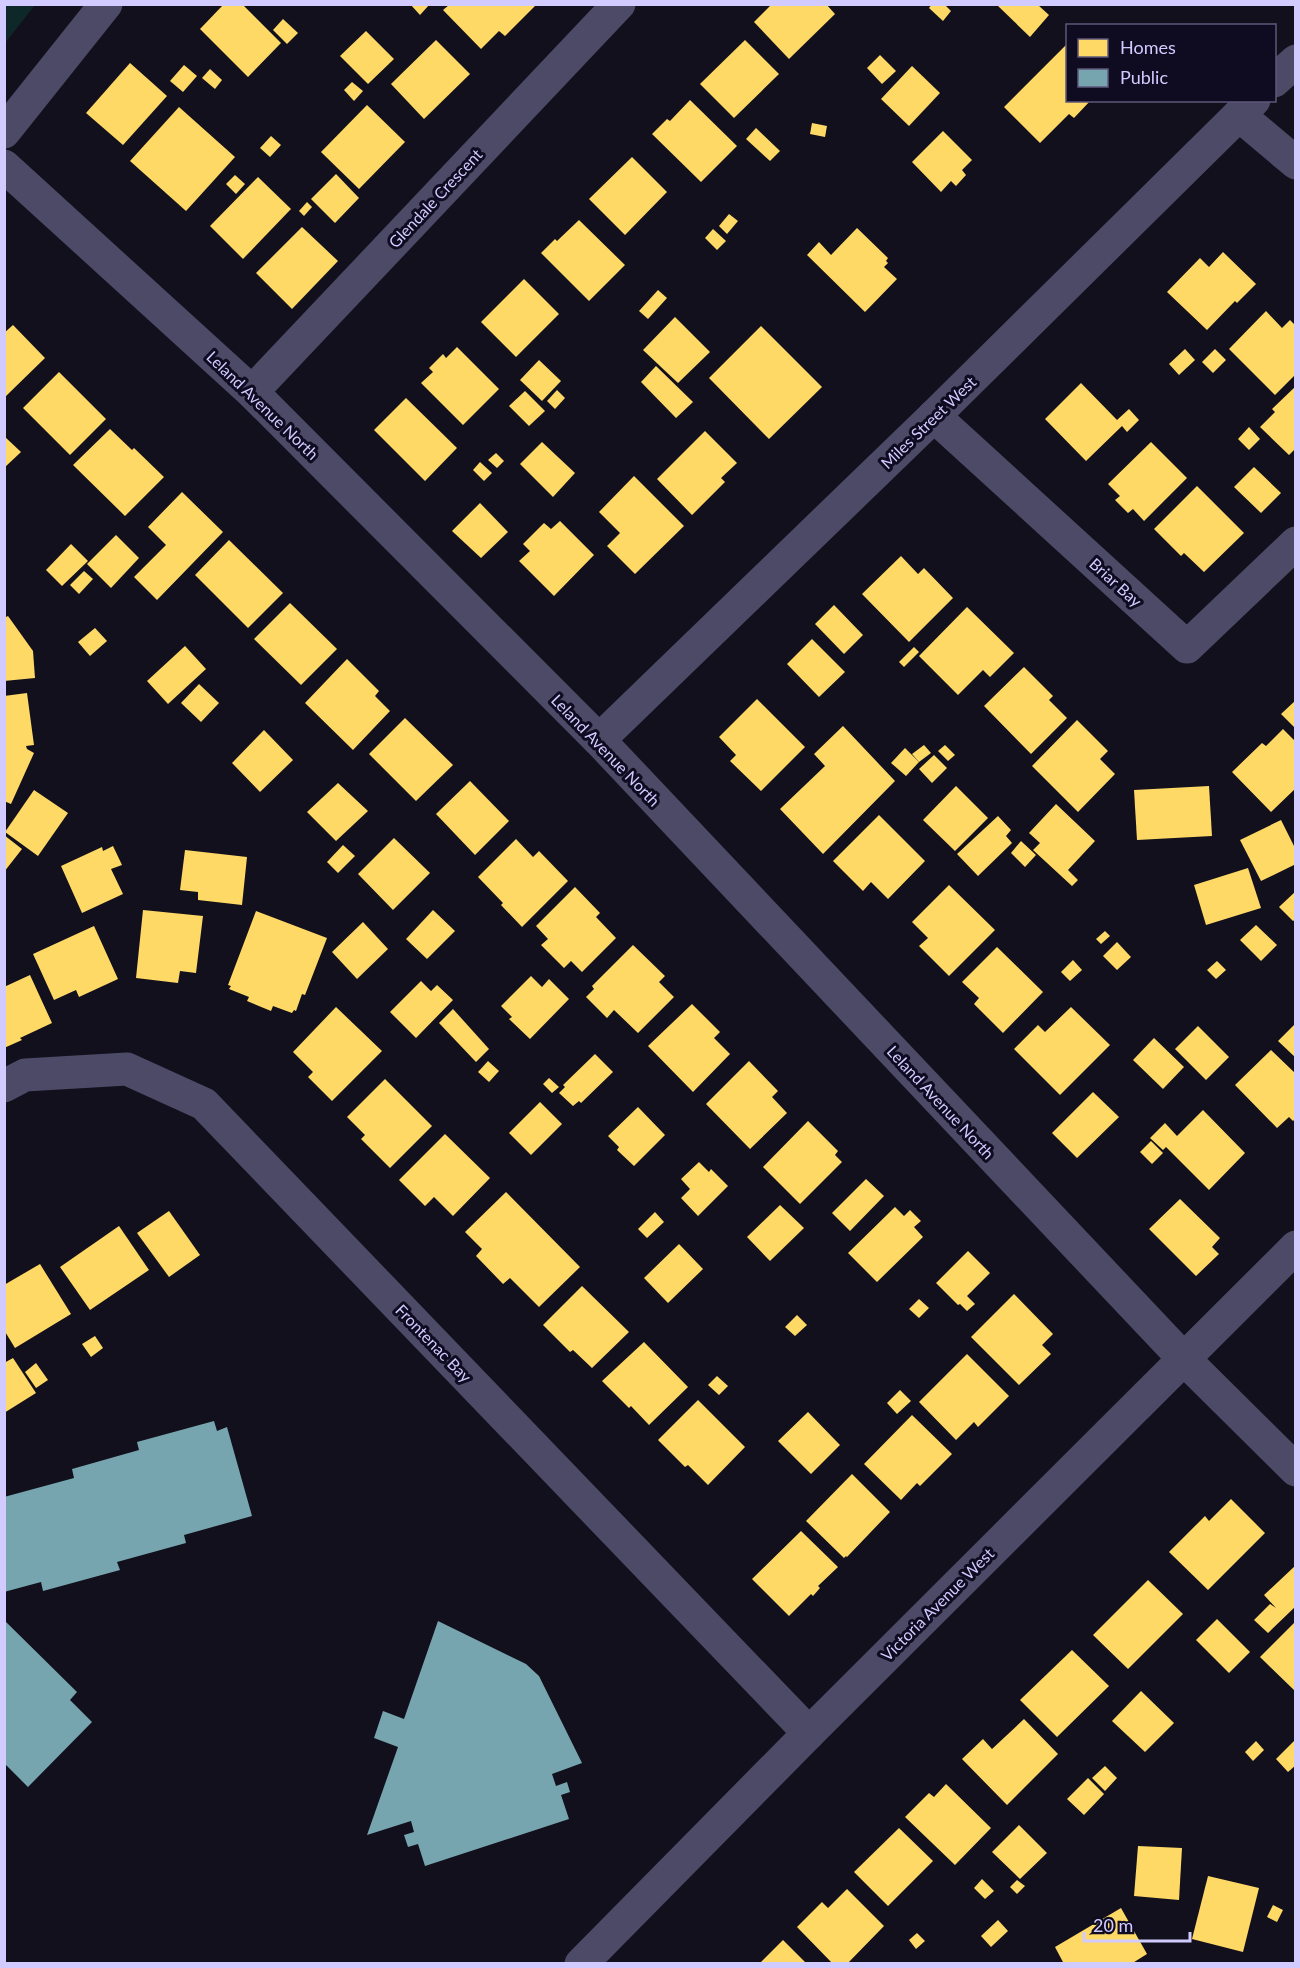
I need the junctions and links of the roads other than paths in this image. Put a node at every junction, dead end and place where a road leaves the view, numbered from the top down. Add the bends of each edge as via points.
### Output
1 (106, 4) edge
2 (619, 4) edge
3 (1296, 61) edge
4 (1276, 80) edge
5 (1247, 108) edge
6 (4, 132) edge
7 (1296, 163) edge
8 (4, 166) edge
9 (252, 392) junction
10 (934, 416) junction
11 (1296, 543) edge
12 (599, 740) junction
13 (4, 1086) edge
14 (1296, 1247) edge
15 (1183, 1358) junction
16 (1296, 1470) edge
17 (808, 1733) junction
18 (581, 1964) edge

1 - 6 street
2 - 9 street, Glendale Crescent
3 - 4 street
5 - 7 street
5 - 10 street, Miles Street West
8 - 9 street, Leland Avenue North
9 - 12 street, Leland Avenue North
10 - 11 street, Briar Bay via 1187,647
10 - 12 street, Miles Street West
12 - 15 street, Leland Avenue North
13 - 17 street, Frontenac Bay via 25,1076 127,1069 204,1104
14 - 15 street, Victoria Avenue West
15 - 16 street, Leland Avenue North
15 - 17 street, Victoria Avenue West
17 - 18 street, Victoria Avenue West

